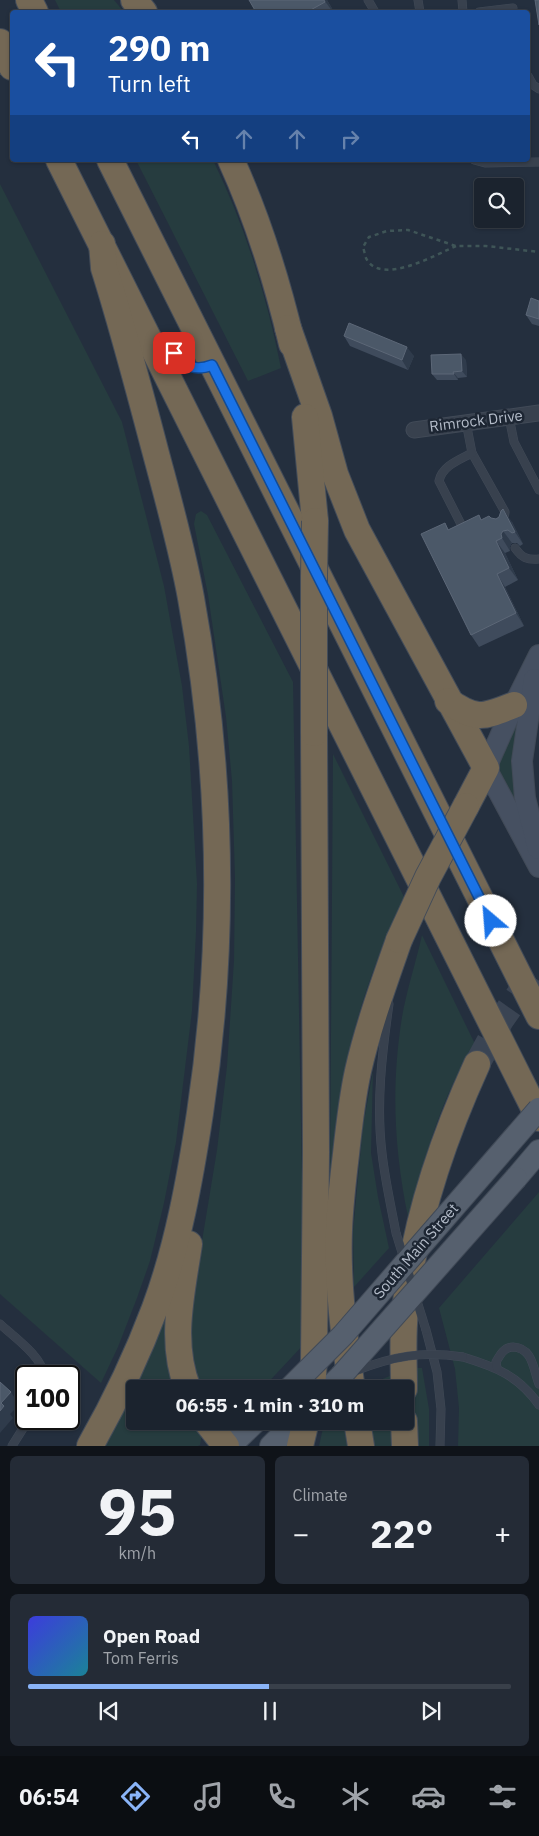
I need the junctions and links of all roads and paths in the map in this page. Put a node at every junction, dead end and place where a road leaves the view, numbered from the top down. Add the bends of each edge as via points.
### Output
1 (134, 0) edge
2 (513, 7) edge
3 (142, 10) edge
4 (493, 10) edge
5 (0, 42) edge
6 (10, 62) edge
7 (530, 80) edge
8 (539, 89) edge
9 (61, 162) edge
10 (111, 162) edge
11 (232, 162) edge
12 (481, 162) edge
13 (539, 162) edge
14 (102, 244) junction
15 (456, 246) junction
16 (539, 252) edge
17 (288, 328) junction
18 (157, 355) junction
19 (212, 365) junction
20 (539, 413) edge
21 (510, 417) junction
22 (466, 422) junction
23 (414, 430) dead end
24 (472, 453) junction
25 (539, 490) edge
26 (503, 526) edge
27 (464, 530) edge
28 (515, 548) dead end
29 (539, 559) edge
30 (538, 657) edge
31 (448, 700) junction
32 (514, 705) junction
33 (486, 768) junction
34 (539, 854) edge
35 (539, 867) edge
36 (399, 940) junction
37 (392, 986) dead end
38 (390, 995) dead end
39 (539, 1016) edge
40 (477, 1064) tunnel mouth
41 (539, 1109) edge
42 (539, 1118) edge
43 (195, 1146) junction
44 (539, 1151) edge
45 (0, 1324) edge
46 (40, 1365) edge
47 (497, 1368) junction
48 (185, 1380) edge
49 (298, 1380) edge
50 (312, 1380) edge
51 (341, 1380) edge
52 (343, 1380) edge
53 (348, 1380) edge
54 (404, 1380) edge
55 (539, 1384) edge
56 (539, 1405) edge
57 (22, 1430) edge
58 (213, 1430) edge
59 (247, 1430) edge
60 (287, 1430) edge
61 (304, 1430) edge
62 (358, 1430) edge
63 (404, 1430) edge
64 (12, 1446) edge
65 (90, 1446) edge
66 (226, 1446) edge
67 (230, 1446) edge
68 (271, 1446) edge
69 (300, 1446) edge
70 (361, 1446) edge
71 (405, 1446) edge
72 (440, 1446) edge

1 - 3 highway
2 - 4 lane
5 - 6 highway
7 - 8 lane
9 - 14 highway
10 - 19 highway
11 - 17 highway via 259,228
12 - 13 lane
14 - 18 highway
14 - 43 highway via 104,268 179,540 192,598 210,719 217,829 218,927 209,1054
15 - 15 path via 408,230 369,236 363,247 366,260 378,269 396,270
15 - 16 path
17 - 31 highway via 319,416 335,474 357,530
17 - 50 highway, bridge via 309,439 316,521 316,1152
18 - 19 lane via 174,353 184,363 198,369
18 - 42 highway
19 - 39 highway
20 - 21 street, Rimrock Drive
21 - 22 street, Rimrock Drive
21 - 25 lane via 514,442
22 - 23 street, Rimrock Drive
22 - 24 lane
24 - 26 lane via 505,512
24 - 27 lane via 441,473 439,481
28 - 29 lane via 521,557
30 - 32 main road
30 - 34 main road via 522,762 525,798
31 - 32 highway via 464,712 486,716
31 - 33 highway
32 - 33 main road
33 - 35 main road
33 - 36 highway, bridge via 428,877
36 - 37 lane
36 - 51 highway via 358,1071 349,1124 339,1230 346,1350
38 - 72 lane, bridge via 382,1058 382,1152 396,1232 437,1372
40 - 54 highway via 448,1131 417,1234 405,1313
41 - 49 main road, South Main Street, bridge via 342,1335
43 - 48 highway via 200,1173 178,1323 178,1348
43 - 65 highway via 179,1228 155,1309 123,1384
44 - 52 main road, South Main Street, bridge
45 - 46 lane via 34,1355
47 - 53 lane, bridge via 464,1357 426,1354 395,1357
47 - 55 lane via 501,1352 510,1347 522,1348 528,1354
47 - 56 lane via 524,1387
57 - 64 lane
58 - 66 highway
59 - 67 main road
60 - 68 main road
61 - 69 highway
62 - 70 highway
63 - 71 highway

